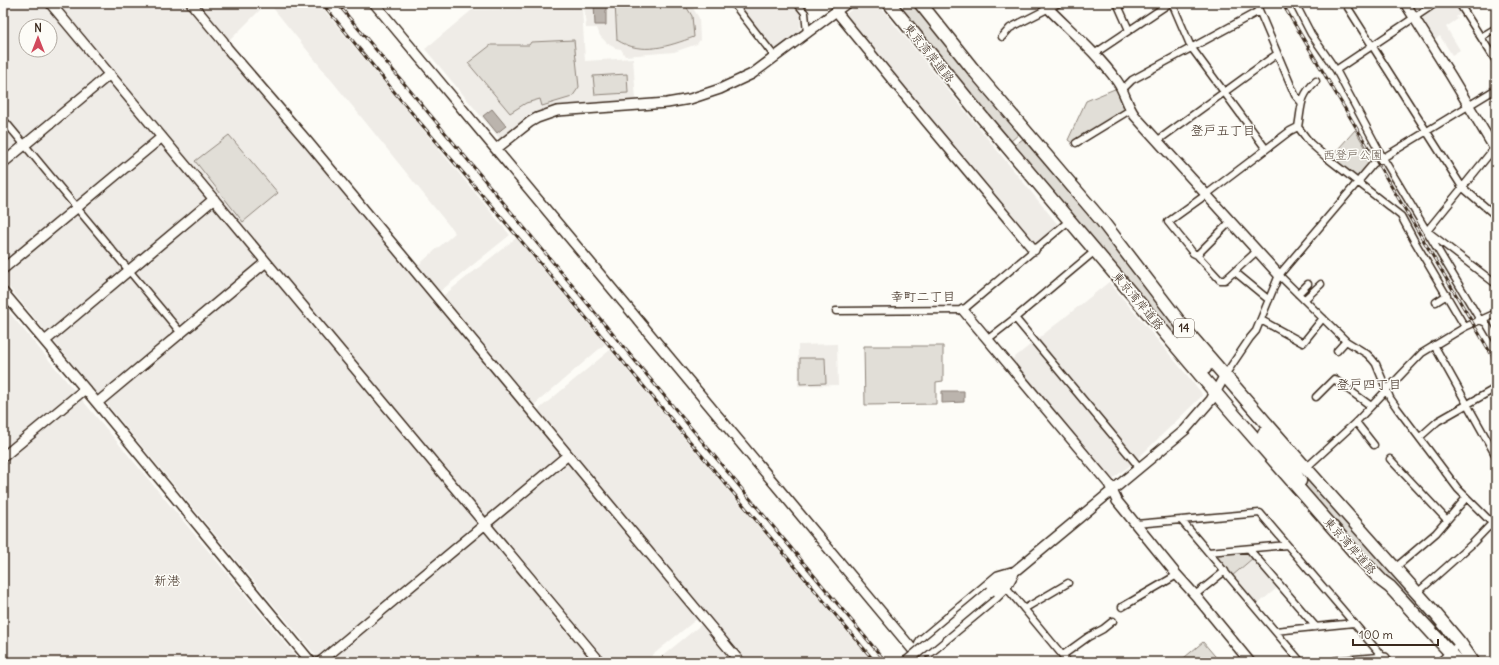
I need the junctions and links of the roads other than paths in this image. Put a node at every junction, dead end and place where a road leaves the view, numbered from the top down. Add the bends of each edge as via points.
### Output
1 (50, 3) edge
2 (191, 3) edge
3 (374, 3) edge
4 (733, 3) edge
5 (797, 3) edge
6 (847, 3) edge
7 (889, 3) edge
8 (920, 3) edge
9 (1059, 3) edge
10 (1117, 3) edge
11 (1171, 3) edge
12 (1256, 3) edge
13 (1295, 3) edge
14 (1345, 3) edge
15 (1405, 3) edge
16 (1436, 3) edge
17 (1459, 3) edge
18 (1046, 6) edge
19 (836, 11) junction
20 (1259, 11) junction
21 (1414, 17) junction
22 (1496, 28) edge
23 (1129, 30) junction
24 (807, 33) junction
25 (1481, 37) junction
26 (1002, 38) dead end
27 (1371, 45) junction
28 (1191, 47) junction
29 (1094, 54) junction
30 (1277, 54) junction
31 (775, 57) junction
32 (1496, 61) edge
33 (1336, 70) junction
34 (110, 74) junction
35 (1316, 81) dead end
36 (1496, 88) edge
37 (1122, 90) junction
38 (1224, 92) junction
39 (1301, 102) junction
40 (1468, 105) junction
41 (1130, 110) junction
42 (3, 118) edge
43 (1298, 127) junction
44 (1427, 131) junction
45 (162, 137) junction
46 (1157, 141) junction
47 (1076, 143) dead end
48 (24, 146) junction
49 (1495, 148) edge
50 (496, 149) junction
51 (1266, 149) junction
52 (1383, 158) junction
53 (3, 163) edge
54 (1357, 182) junction
55 (1462, 187) junction
56 (1208, 194) junction
57 (214, 199) junction
58 (77, 208) junction
59 (1496, 216) edge
60 (1070, 220) junction
61 (1231, 221) junction
62 (1427, 231) junction
63 (1034, 250) junction
64 (1095, 251) junction
65 (1257, 251) junction
66 (1197, 255) junction
67 (266, 262) junction
68 (3, 269) edge
69 (129, 270) junction
70 (1235, 272) junction
71 (1279, 275) junction
72 (1495, 281) edge
73 (1308, 284) dead end
74 (1321, 284) dead end
75 (3, 292) edge
76 (1298, 294) junction
77 (1447, 295) junction
78 (1269, 300) junction
79 (1304, 300) junction
80 (1436, 302) dead end
81 (963, 310) junction
82 (836, 311) dead end
83 (1496, 313) edge
84 (1174, 316) junction
85 (1015, 318) junction
86 (1323, 318) junction
87 (1261, 320) junction
88 (1480, 320) junction
89 (1465, 327) junction
90 (181, 333) junction
91 (988, 339) junction
92 (1496, 340) edge
93 (45, 341) junction
94 (1346, 341) junction
95 (1434, 345) junction
96 (1337, 351) dead end
97 (1225, 375) junction
98 (1387, 388) junction
99 (1496, 388) edge
100 (85, 389) junction
101 (1215, 392) junction
102 (1316, 397) dead end
103 (97, 403) junction
104 (1466, 404) junction
105 (1371, 406) junction
106 (1356, 422) junction
107 (1420, 437) junction
108 (1374, 445) dead end
109 (568, 455) junction
110 (1496, 456) edge
111 (3, 457) edge
112 (1390, 459) dead end
113 (1140, 468) junction
114 (1306, 468) junction
115 (1112, 491) junction
116 (1466, 498) junction
117 (1312, 503) junction
118 (1182, 520) junction
119 (1447, 520) junction
120 (1495, 523) edge
121 (485, 524) junction
122 (1136, 524) junction
123 (1287, 545) junction
124 (1249, 549) junction
125 (1208, 552) junction
126 (1395, 568) junction
127 (1015, 571) junction
128 (1224, 571) junction
129 (1177, 575) junction
130 (1068, 582) dead end
131 (1006, 587) junction
132 (1417, 593) junction
133 (1195, 595) junction
134 (1122, 607) dead end
135 (1024, 609) junction
136 (1113, 621) dead end
137 (1354, 623) junction
138 (1316, 627) junction
139 (1275, 631) junction
140 (1460, 643) junction
141 (916, 653) junction
142 (1062, 656) junction
143 (1446, 658) edge
144 (1386, 660) edge
145 (312, 662) edge
146 (320, 662) edge
147 (600, 662) edge
148 (740, 662) edge
149 (906, 662) edge
150 (924, 662) edge
151 (1068, 662) edge
152 (1250, 662) edge
153 (1301, 662) edge
154 (1336, 662) edge
155 (1459, 662) edge
156 (1473, 662) edge
157 (1480, 662) edge

1 - 34 street
2 - 109 street
3 - 50 street
4 - 31 street
5 - 24 street via 805,13
6 - 19 street
7 - 60 highway, 東京湾岸道路 / 14
8 - 84 highway, 東京湾岸道路 / 14 via 1102,221
9 - 18 street
10 - 23 street
11 - 23 street
11 - 28 street
12 - 20 street
13 - 33 street via 1311,34
14 - 27 street
15 - 21 street
16 - 21 street
17 - 25 street
18 - 26 street via 1010,28
18 - 29 street
19 - 24 street
19 - 63 street
20 - 28 street
20 - 30 street
21 - 27 street
21 - 40 street
22 - 25 street
23 - 29 street
24 - 31 street
25 - 32 street
27 - 33 street
27 - 44 street
28 - 37 street via 1132,80
28 - 38 street
29 - 37 street
30 - 38 street
30 - 39 street via 1295,95
31 - 50 street via 734,84 690,99 648,105 567,110 545,115 530,122
33 - 52 street
34 - 45 street
34 - 48 street
35 - 39 street
36 - 40 street
37 - 41 street
38 - 46 street
38 - 51 street
39 - 43 street
40 - 44 street
40 - 49 street
41 - 46 street
41 - 47 street
42 - 48 street
43 - 51 street
43 - 54 street via 1310,143
44 - 52 street
44 - 55 street
45 - 57 street
45 - 58 street
46 - 56 street
48 - 53 street
48 - 58 street
49 - 55 street
50 - 141 street
51 - 56 street
52 - 54 street via 1373,164
52 - 62 street
54 - 71 street
54 - 77 street via 1401,216
55 - 59 street
55 - 62 street
56 - 61 street
56 - 66 street via 1168,222
57 - 67 street
57 - 69 street
58 - 68 street
58 - 69 street
60 - 63 street
60 - 64 highway, 東京湾岸道路 / 14
61 - 65 street
61 - 66 street
62 - 72 street
62 - 88 street
63 - 81 street
64 - 85 street
64 - 101 highway, 東京湾岸道路 / 14
65 - 70 street
65 - 71 street
66 - 70 street via 1220,280 1225,280
67 - 90 street
67 - 121 street
69 - 90 street
69 - 93 street
70 - 78 street
71 - 76 street
71 - 78 street
73 - 76 street
74 - 79 street
75 - 93 street
76 - 79 street
77 - 80 street
77 - 89 street
78 - 87 street
79 - 86 street
81 - 82 street
81 - 91 street
83 - 88 street
84 - 97 highway, 東京湾岸道路 / 14
84 - 101 highway via 1190,349 1216,382
85 - 91 street
85 - 113 street
86 - 87 street via 1303,343
86 - 94 street
87 - 97 street
88 - 89 street
88 - 92 street via 1486,323
89 - 95 street
90 - 103 street
91 - 115 street via 1109,484
93 - 100 street
94 - 96 street
94 - 98 street via 1372,359
95 - 98 street via 1422,353
95 - 104 street
97 - 101 street
97 - 114 highway, 東京湾岸道路 / 14
97 - 117 highway via 1228,392 1288,463
98 - 105 street
98 - 107 street via 1390,398
99 - 104 street
100 - 103 street
100 - 111 street
101 - 113 street via 1185,430
101 - 117 highway, 東京湾岸道路 / 14
102 - 105 street via 1334,379
103 - 145 street
104 - 107 street via 1433,424
104 - 110 street
105 - 106 street
106 - 108 street
106 - 114 street
107 - 116 street
109 - 121 street
109 - 148 street
112 - 119 street
113 - 115 street
114 - 126 highway, 東京湾岸道路 / 14
115 - 122 street
115 - 127 street
116 - 119 street
116 - 120 street
117 - 143 highway, 東京湾岸道路 / 14
118 - 122 street
118 - 123 street via 1260,513
118 - 125 street
119 - 126 street via 1436,533
120 - 132 street
121 - 146 street
121 - 147 street
122 - 129 street
123 - 124 street
123 - 137 street
124 - 125 street
124 - 138 street
125 - 128 street
126 - 132 highway, 東京湾岸道路 / 14
127 - 131 street
127 - 141 street via 998,576 921,641
127 - 149 street, bridge
128 - 133 street
128 - 139 street
129 - 133 street
129 - 134 street
130 - 135 street
131 - 135 street
131 - 141 street via 931,652
132 - 140 highway, 東京湾岸道路 / 14
133 - 152 street
135 - 142 street
136 - 142 street
137 - 138 street
137 - 144 street
138 - 139 street
139 - 153 street
140 - 143 street
140 - 156 highway, 東京湾岸道路
140 - 157 highway, 14
141 - 150 street
142 - 151 street
143 - 155 highway
144 - 154 street

